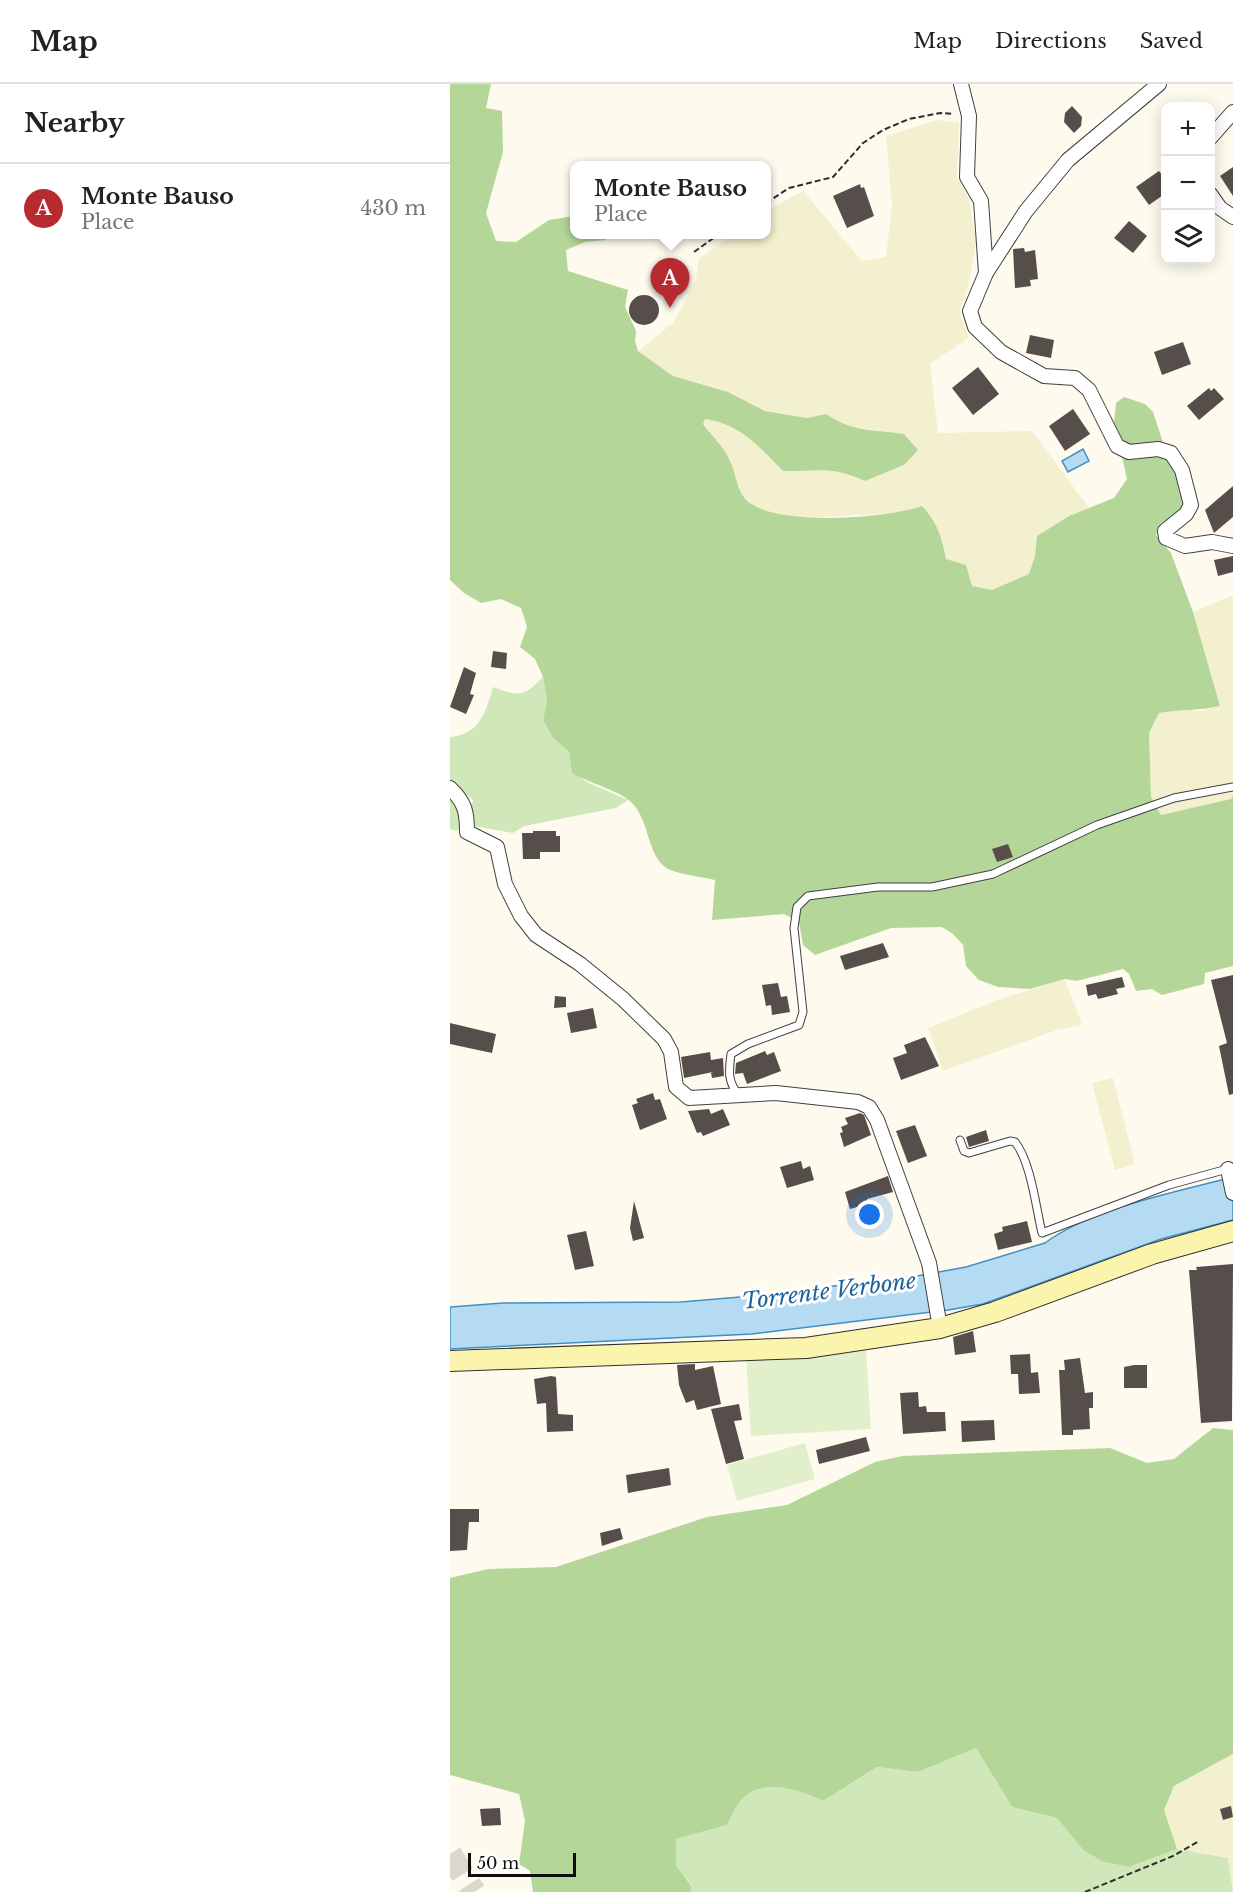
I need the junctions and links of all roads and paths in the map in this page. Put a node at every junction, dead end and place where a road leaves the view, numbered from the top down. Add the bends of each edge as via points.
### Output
1 (961, 84) edge
2 (1159, 84) edge
3 (1233, 112) edge
4 (969, 116) junction
5 (1215, 132) edge
6 (771, 200) edge
7 (1215, 201) edge
8 (1233, 217) edge
9 (712, 239) edge
10 (694, 252) dead end
11 (986, 273) junction
12 (1233, 546) edge
13 (1233, 787) edge
14 (450, 788) edge
15 (739, 1095) junction
16 (960, 1140) dead end
17 (1230, 1170) edge
18 (1233, 1193) edge
19 (1233, 1231) edge
20 (938, 1321) junction
21 (450, 1361) edge
22 (1199, 1841) dead end
23 (1085, 1892) edge

1 - 4 street
2 - 11 street via 1068,160 1026,212
3 - 5 street
4 - 6 path via 940,113 909,119 863,143 833,177 789,188
4 - 11 street via 967,177 981,201
7 - 8 street
9 - 10 path
11 - 12 street via 970,311 975,327 1000,352 1044,376 1075,378 1089,390 1117,446 1129,452 1158,449 1171,453 1182,470 1191,505 1165,531 1172,543
13 - 15 lane via 1174,798 1129,813 993,874 932,887 878,887 808,896 797,907 794,928 803,1012 799,1025 731,1054 731,1087
14 - 15 street via 463,800 467,832 496,847 505,884 521,916 536,935 589,971 664,1039 671,1052 676,1087 689,1098
15 - 20 street via 776,1093 858,1102 869,1107 878,1120 929,1263
16 - 17 lane via 969,1154 1015,1142 1026,1165 1042,1233 1169,1185
17 - 18 street
19 - 20 main road via 1152,1254 995,1312
20 - 21 main road via 806,1347
22 - 23 path via 1173,1856

